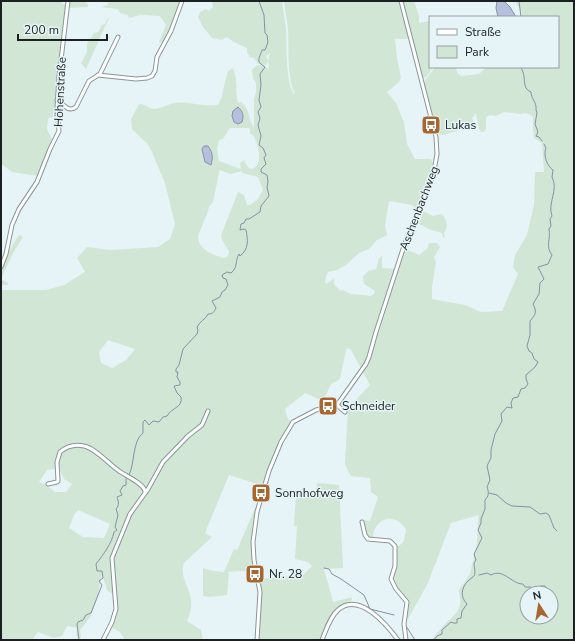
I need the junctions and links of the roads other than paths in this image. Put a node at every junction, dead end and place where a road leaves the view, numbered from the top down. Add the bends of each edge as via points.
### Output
1 (68, 1) edge
2 (182, 1) edge
3 (402, 1) edge
4 (118, 37) dead end
5 (98, 75) junction
6 (57, 100) junction
7 (1, 267) edge
8 (337, 405) junction
9 (208, 411) dead end
10 (345, 412) dead end
11 (48, 484) dead end
12 (145, 494) junction
13 (362, 522) dead end
14 (103, 640) edge
15 (257, 640) edge
16 (322, 640) edge
17 (398, 640) edge
18 (406, 640) edge

1 - 6 street, Höhenstraße
2 - 5 street via 171,31 157,57 152,76 136,79
3 - 8 street, Aschenbachweg via 436,137 437,159 426,195 404,246 368,361
4 - 5 street
5 - 6 street via 89,81 74,108 68,109
6 - 7 street, Höhenstraße via 58,133 40,175 12,225
8 - 10 street
8 - 15 street via 316,410 293,422 269,471 257,512 253,542 260,592
9 - 12 street via 202,425 163,462
11 - 12 street via 58,481 57,462 60,452 81,445 88,447 144,487
12 - 14 street via 130,514 113,553 111,563 116,609
13 - 18 street via 368,539 390,541 395,546 395,566 391,580 407,602 404,624
16 - 17 street via 336,612 352,604 377,616

